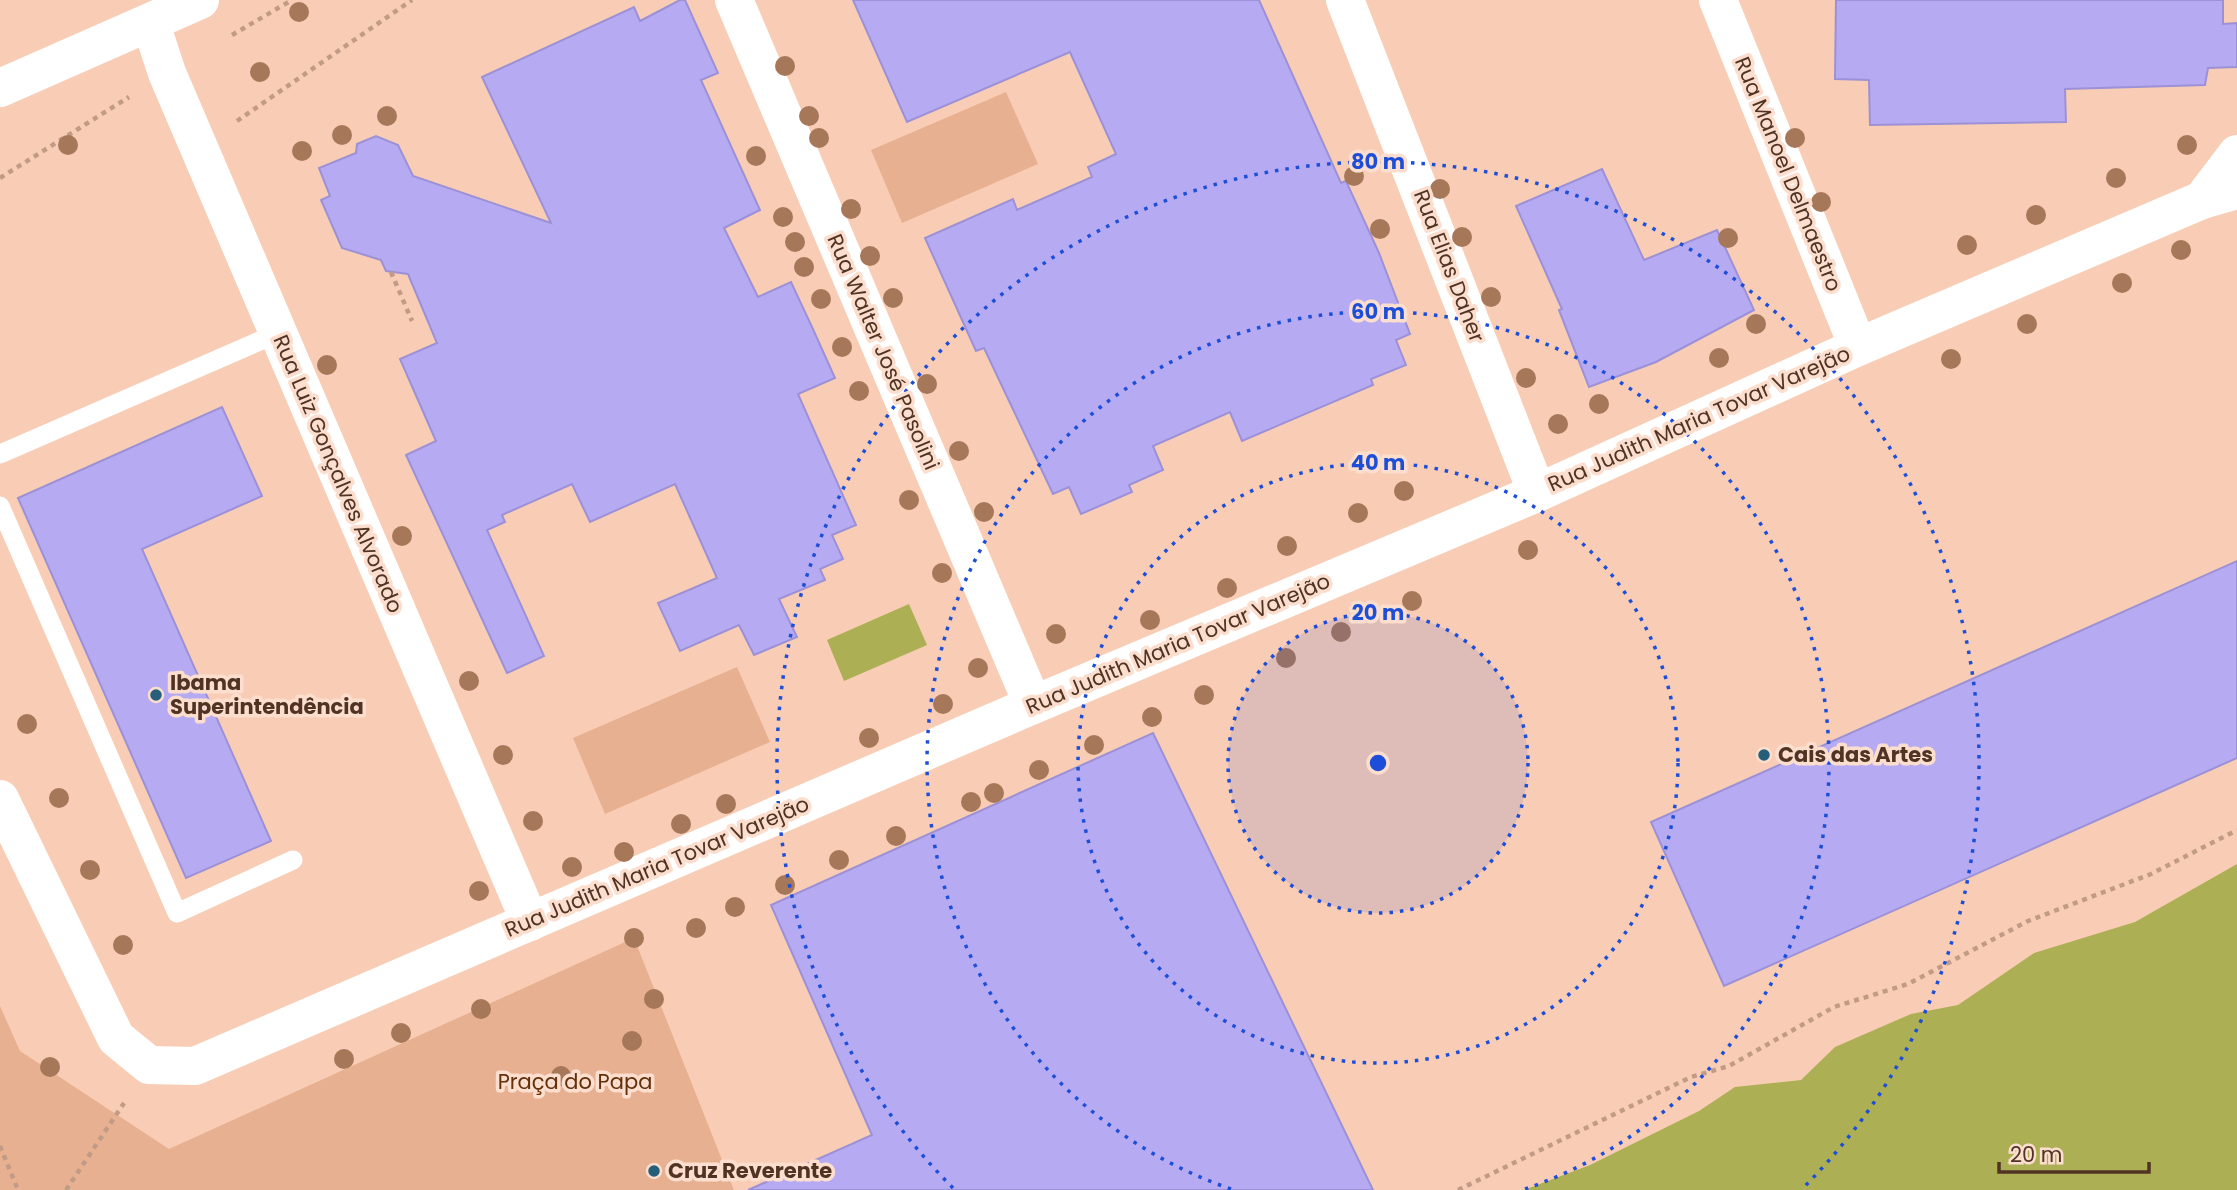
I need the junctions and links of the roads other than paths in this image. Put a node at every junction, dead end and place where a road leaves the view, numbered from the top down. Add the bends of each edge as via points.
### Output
1 (200, 0) edge
2 (734, 0) edge
3 (1345, 0) edge
4 (1718, 0) edge
5 (151, 24) junction
6 (0, 88) edge
7 (2237, 154) edge
8 (2219, 195) edge
9 (278, 333) junction
10 (1858, 347) junction
11 (0, 454) edge
12 (1537, 493) junction
13 (0, 506) edge
14 (1032, 705) junction
15 (0, 799) edge
16 (293, 860) dead end
17 (530, 922) junction

1 - 5 street
2 - 14 street, Rua Walter José Pasolini
3 - 12 street, Rua Elias Daher
4 - 10 street, Rua Manoel Delmaestro
5 - 6 street
5 - 9 street, Rua Luiz Gonçalves Alvorado via 167,73
7 - 8 street, Rua Judith Maria Tovar Varejão
8 - 10 street, Rua Judith Maria Tovar Varejão
9 - 11 lane
9 - 17 street, Rua Luiz Gonçalves Alvorado
10 - 12 street, Rua Judith Maria Tovar Varejão
12 - 14 street, Rua Judith Maria Tovar Varejão
13 - 16 lane via 177,913
14 - 17 street, Rua Judith Maria Tovar Varejão
15 - 17 street, Rua Judith Maria Tovar Varejão via 116,1038 149,1065 195,1066

